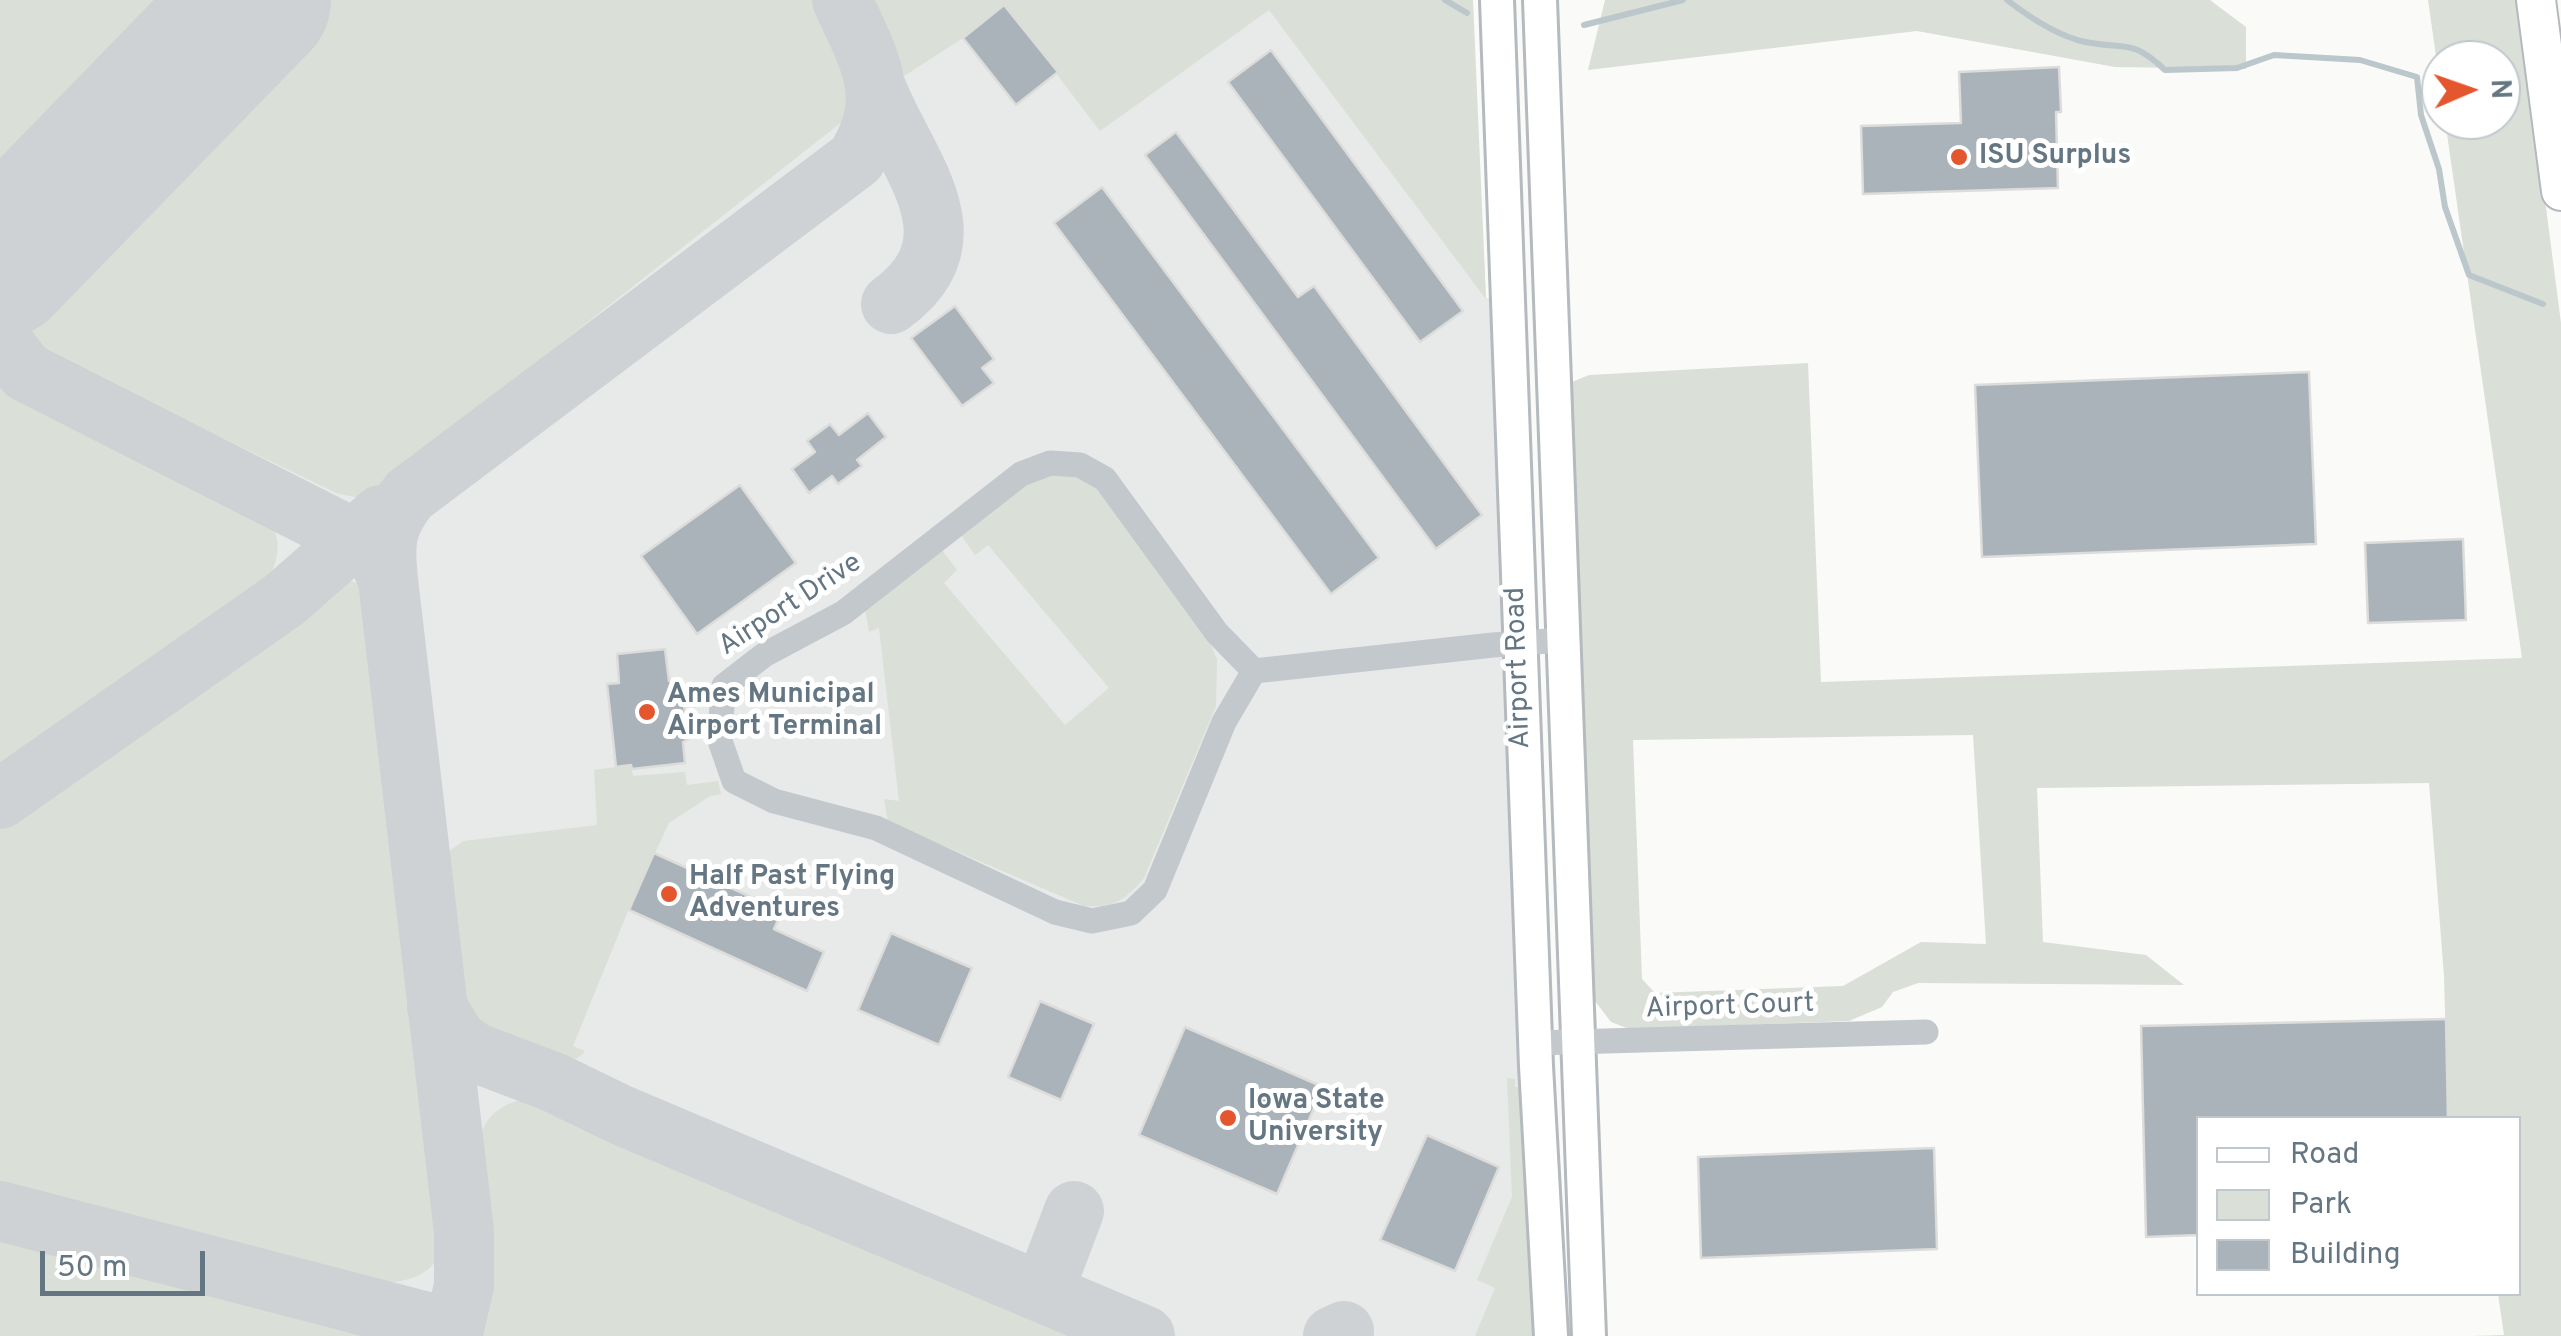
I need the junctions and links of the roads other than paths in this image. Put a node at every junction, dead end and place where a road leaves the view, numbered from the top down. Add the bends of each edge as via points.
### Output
1 (1497, 0) edge
2 (1540, 0) edge
3 (2536, 0) edge
4 (2561, 191) edge
5 (1562, 640) junction
6 (1519, 642) junction
7 (1254, 671) junction
8 (1926, 1032) dead end
9 (1578, 1042) junction
10 (1535, 1043) junction
11 (1552, 1336) edge
12 (1589, 1336) edge

1 - 6 main road, Airport Road
2 - 5 main road, Airport Road
3 - 4 highway
5 - 6 street
5 - 9 main road, Airport Road
6 - 7 street
6 - 10 main road, Airport Road
7 - 7 street, Airport Drive via 1224,722 1154,890 1131,914 1092,921 1055,912 876,828 774,801 734,781 718,738 724,686 764,655 844,614 1021,474 1050,462 1080,465 1105,479 1217,633
8 - 9 street, Airport Court
9 - 10 street, Airport Court
9 - 12 main road, Airport Road
10 - 11 main road, Airport Road

